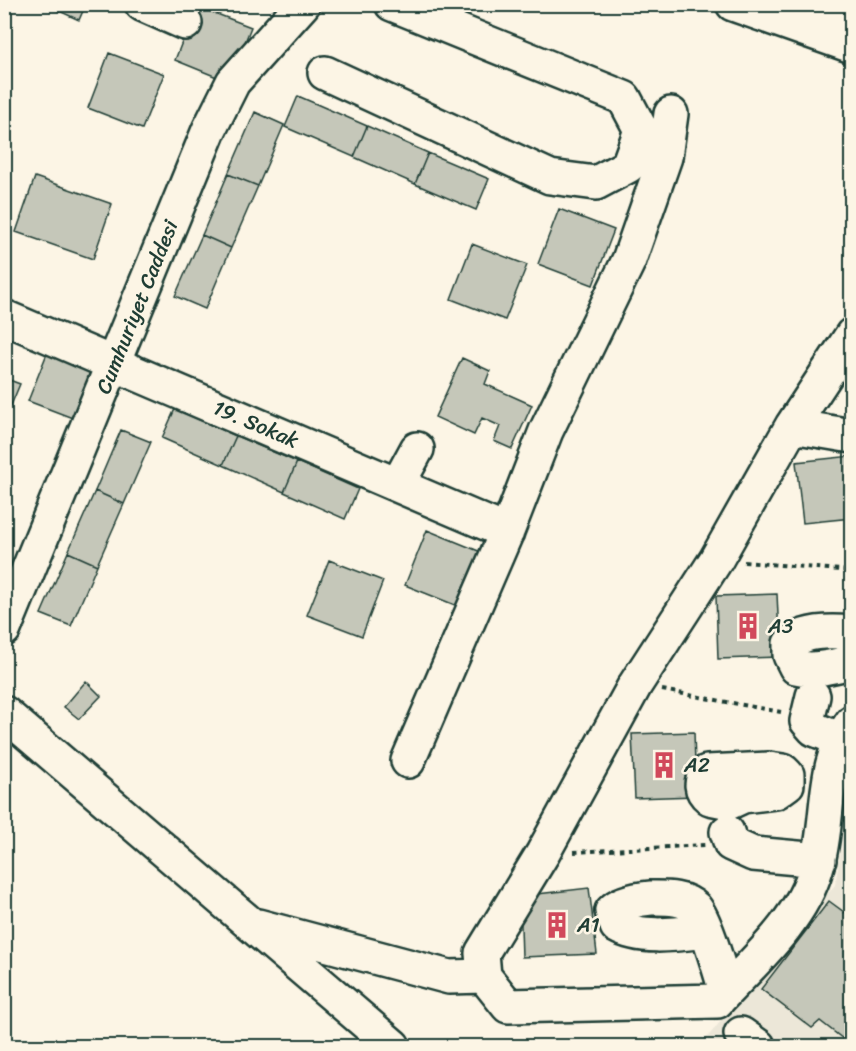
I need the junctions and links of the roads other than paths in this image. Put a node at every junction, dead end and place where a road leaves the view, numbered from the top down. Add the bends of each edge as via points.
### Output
1 (142, 4) edge
2 (303, 4) edge
3 (392, 4) edge
4 (734, 4) edge
5 (820, 4) edge
6 (852, 16) edge
7 (185, 23) dead end
8 (852, 46) edge
9 (325, 73) dead end
10 (671, 114) dead end
11 (4, 317) edge
12 (852, 335) edge
13 (114, 363) junction
14 (792, 426) junction
15 (852, 436) edge
16 (417, 449) dead end
17 (398, 484) junction
18 (507, 532) junction
19 (4, 629) edge
20 (852, 633) edge
21 (852, 662) edge
22 (810, 706) road end
23 (4, 713) edge
24 (845, 731) edge
25 (408, 761) dead end
26 (787, 784) dead end
27 (828, 795) junction
28 (729, 838) road end
29 (819, 860) junction
30 (250, 924) junction
31 (705, 931) dead end
32 (484, 976) junction
33 (726, 991) junction
34 (393, 1047) edge

1 - 7 street
2 - 13 street, Cumhuriyet Caddesi via 233,82 209,130
3 - 9 street via 624,98 641,130 628,166 596,183 550,177
4 - 8 street
5 - 6 street
10 - 18 street via 665,156 629,260 546,431
11 - 13 street, 19. Sokak
12 - 14 street
13 - 17 street, 19. Sokak
13 - 19 street, Cumhuriyet Caddesi
14 - 15 street
14 - 32 street via 716,560 634,686 543,853 482,953
16 - 17 street
17 - 18 street, 19. Sokak
18 - 25 street
20 - 21 street via 822,632 795,639 790,644 790,655 796,667 814,670
22 - 24 street via 807,722 814,729
23 - 30 street
24 - 27 street via 831,767
26 - 27 street
27 - 29 street
28 - 29 street via 753,854
29 - 33 street via 791,919
30 - 32 street via 449,977
30 - 34 street
31 - 33 street
32 - 33 street via 508,1006 717,1001

